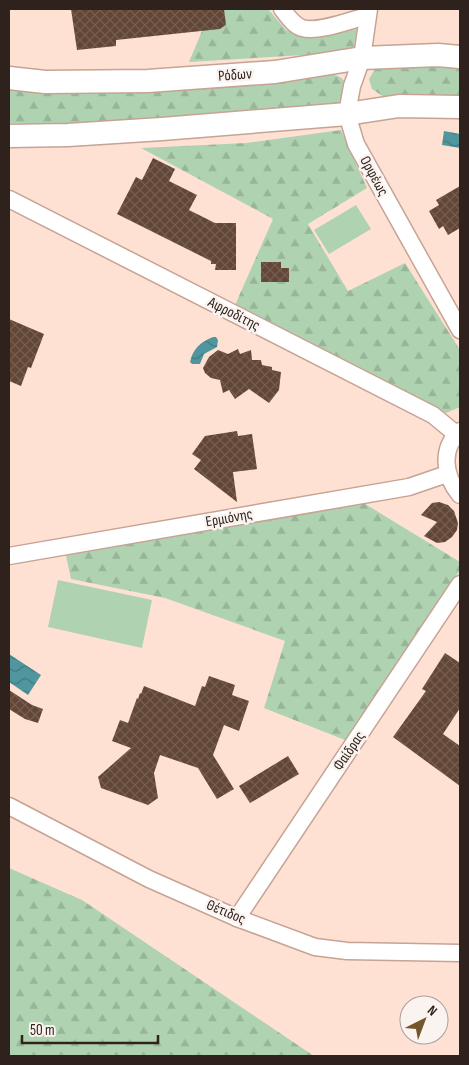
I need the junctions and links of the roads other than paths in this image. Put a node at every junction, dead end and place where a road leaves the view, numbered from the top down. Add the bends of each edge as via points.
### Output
1 (282, 9) edge
2 (368, 12) edge
3 (460, 57) edge
4 (362, 58) junction
5 (9, 78) edge
6 (460, 107) edge
7 (347, 114) junction
8 (9, 136) edge
9 (9, 199) edge
10 (460, 330) edge
11 (458, 432) edge
12 (447, 474) junction
13 (460, 495) edge
14 (9, 556) edge
15 (460, 584) edge
16 (9, 806) edge
17 (237, 918) junction
18 (460, 953) edge

1 - 2 street via 300,28 315,29
2 - 4 street, Ορφέως
3 - 4 street, Ρόδων
4 - 5 street, Ρόδων via 276,72 148,81 45,82
4 - 7 street, Ορφέως
6 - 7 street via 399,106
7 - 8 street via 134,131
7 - 10 street, Ορφέως via 356,144
9 - 11 street, Αφροδίτης via 433,415
11 - 12 street via 447,453
12 - 13 street
12 - 14 street, Ερμιόνης via 410,487
15 - 17 street, Φαίδρας
16 - 17 street, Θέτιδος via 149,879
17 - 18 street, Θέτιδος via 315,947 347,951

